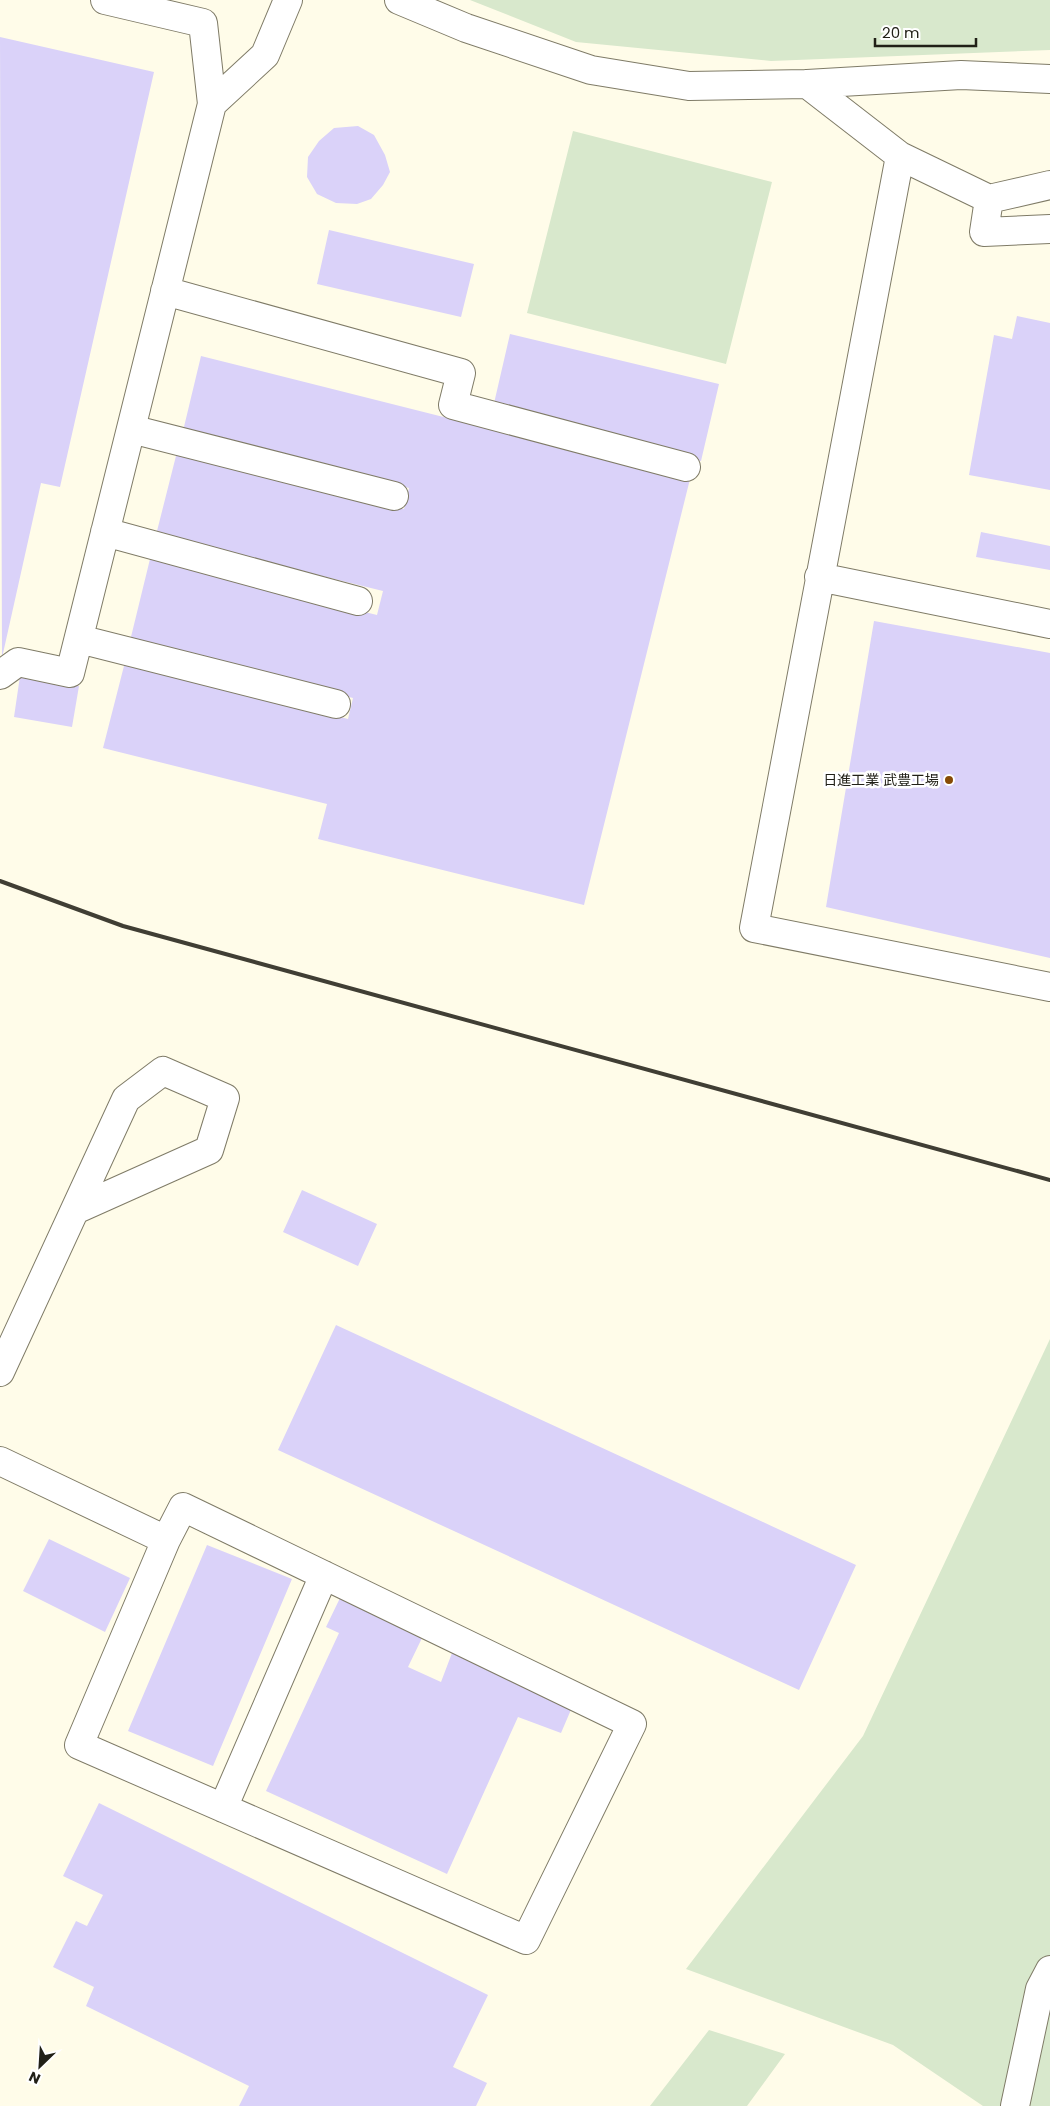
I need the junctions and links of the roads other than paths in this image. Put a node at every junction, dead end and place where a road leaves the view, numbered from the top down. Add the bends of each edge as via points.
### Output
1 (105, 0) edge
2 (288, 0) edge
3 (399, 0) edge
4 (1050, 79) edge
5 (807, 84) junction
6 (212, 104) junction
7 (900, 156) junction
8 (1050, 185) edge
9 (989, 199) junction
10 (1050, 229) edge
11 (165, 291) junction
12 (131, 429) junction
13 (686, 467) dead end
14 (394, 496) dead end
15 (105, 532) junction
16 (819, 577) junction
17 (358, 601) dead end
18 (1050, 624) edge
19 (79, 639) junction
20 (0, 676) edge
21 (336, 704) dead end
22 (1050, 987) edge
23 (76, 1210) junction
24 (0, 1372) edge
25 (0, 1461) edge
26 (166, 1540) junction
27 (324, 1576) junction
28 (223, 1808) junction
29 (1050, 1970) edge
30 (1015, 2106) edge

1 - 6 street via 203,23
2 - 6 street via 265,55
3 - 5 street via 466,28 591,70 689,86
4 - 5 street via 961,74
5 - 7 street
6 - 11 street
7 - 9 street
7 - 16 street
8 - 9 street
9 - 10 street via 984,232
11 - 12 street
11 - 13 street via 461,373 453,405
12 - 14 street
12 - 15 street
15 - 17 street
15 - 19 street
16 - 18 street
16 - 22 street via 754,928
19 - 20 street via 70,673 18,662
19 - 21 street
23 - 23 street via 209,1150 225,1098 163,1071 126,1099
23 - 24 street
25 - 26 street
26 - 27 street via 182,1507
26 - 28 street via 79,1745
27 - 28 street
27 - 28 street via 632,1724 526,1940
29 - 30 street via 1040,1989

